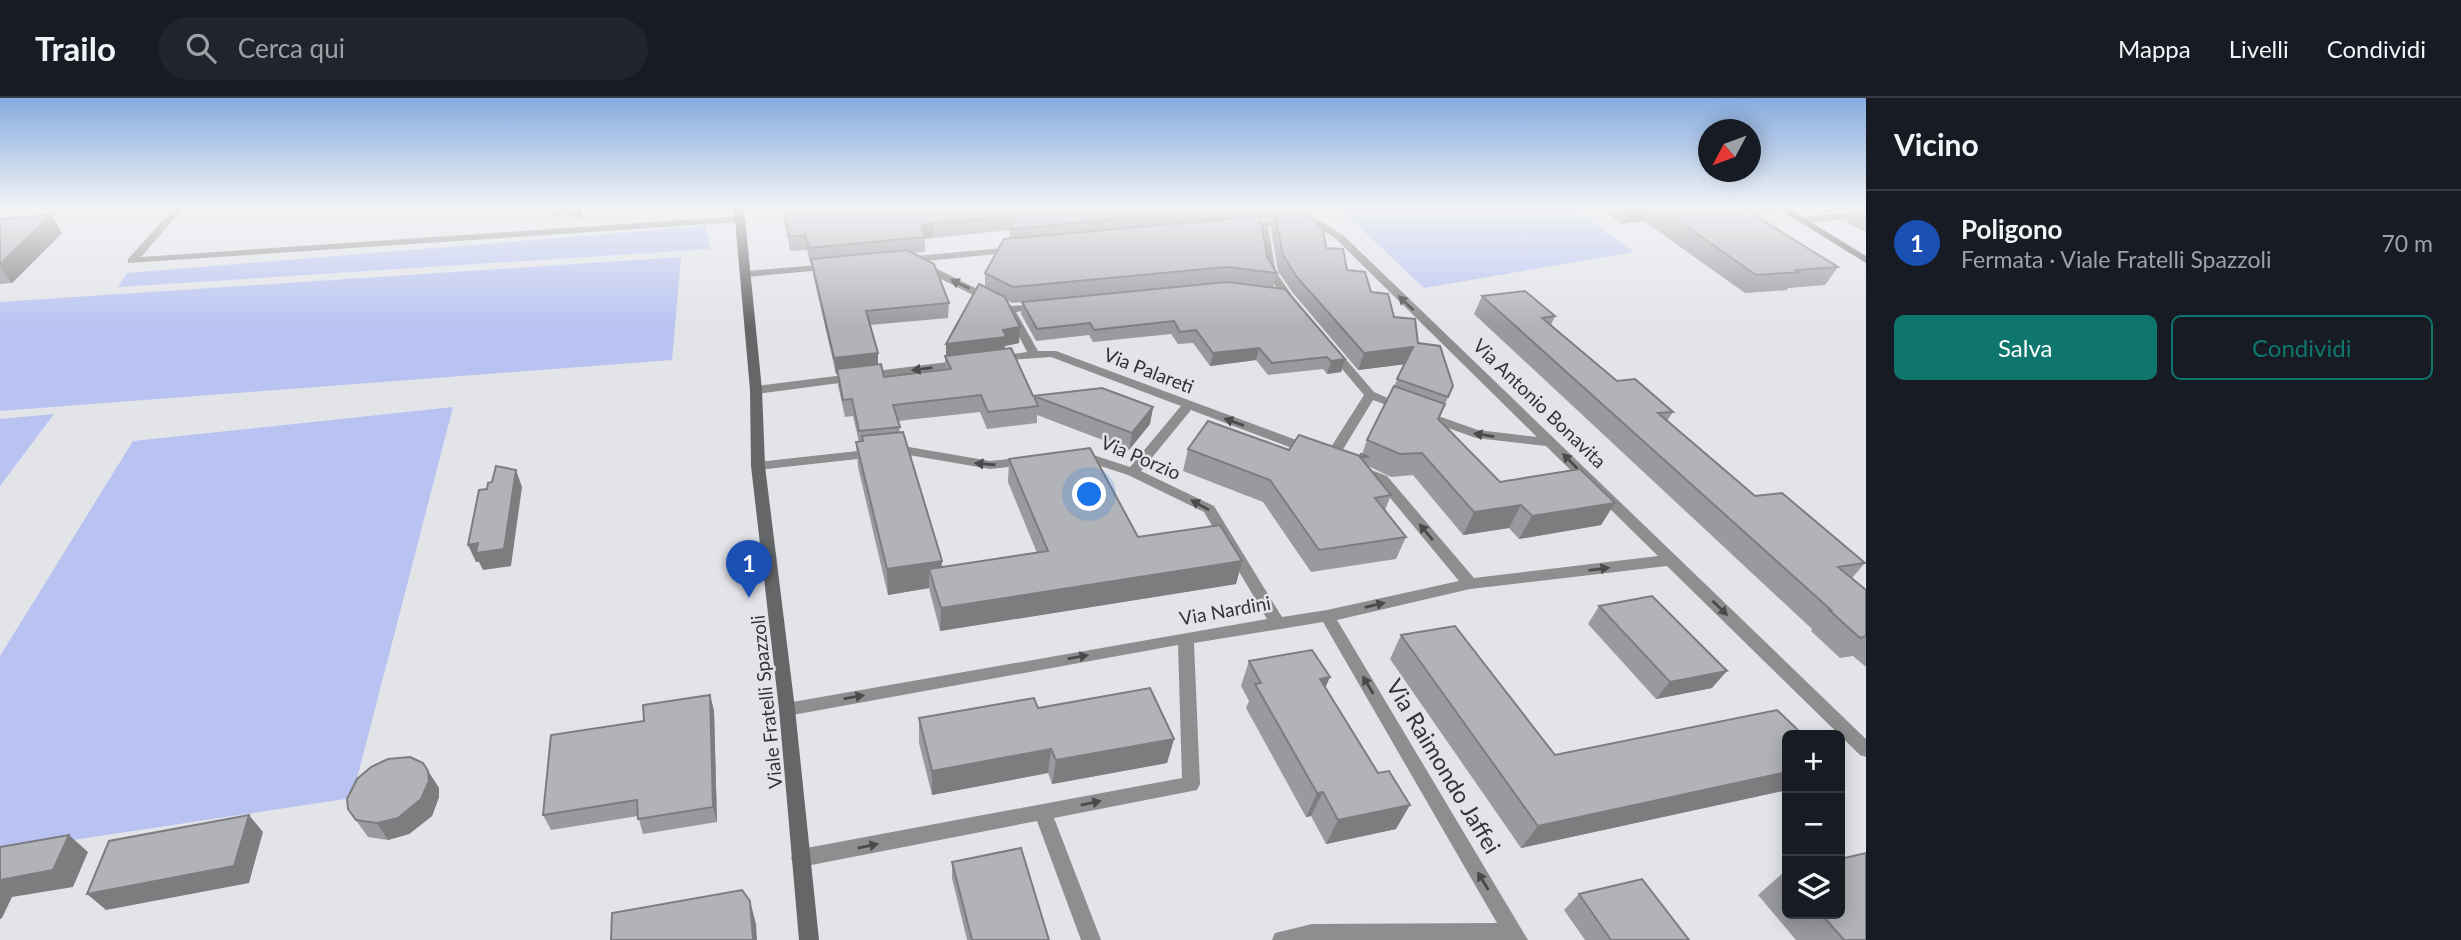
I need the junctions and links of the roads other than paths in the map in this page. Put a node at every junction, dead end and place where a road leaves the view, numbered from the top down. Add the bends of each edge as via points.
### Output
1 (144, 247) edge
2 (309, 247) edge
3 (744, 247) edge
4 (1267, 247) edge
5 (1350, 247) edge
6 (1846, 247) edge
7 (1019, 249) edge
8 (911, 260) junction
9 (1866, 260) edge
10 (897, 261) edge
11 (843, 266) edge
12 (747, 274) junction
13 (1050, 305) edge
14 (1010, 309) junction
15 (1303, 316) edge
16 (1328, 346) edge
17 (1034, 355) junction
18 (756, 390) junction
19 (1370, 395) junction
20 (1188, 405) junction
21 (1552, 443) junction
22 (1068, 455) edge
23 (1042, 458) edge
24 (1331, 458) junction
25 (758, 466) junction
26 (1133, 472) junction
27 (1671, 560) junction
28 (1470, 584) junction
29 (1327, 616) junction
30 (1276, 622) junction
31 (1186, 638) junction
32 (787, 709) junction
33 (1866, 750) edge
34 (1043, 813) junction
35 (801, 858) junction
36 (1516, 937) edge
37 (809, 940) edge
38 (1091, 940) edge
39 (1282, 940) edge

1 - 2 street via 132,261
3 - 12 street, Viale Fratelli Spazzoli
4 - 15 street via 1280,295
21 -> 5 street, Via Antonio Bonavita
6 - 9 street
7 - 8 street
8 - 10 street
14 -> 8 street
11 - 12 street
12 - 18 street, Viale Fratelli Spazzoli
13 - 14 street
14 - 17 street
16 - 19 street
17 -> 18 street, Via Palareti
17 - 20 street, Via Palareti via 1052,354
18 - 25 street, Viale Fratelli Spazzoli
21 -> 19 street via 1476,434
19 - 24 street
24 -> 20 street, Via Palareti
20 - 26 street
27 -> 21 street, Via Antonio Bonavita
22 - 26 street, Via Porzio via 1081,453
23 -> 25 street via 990,466 903,450
28 -> 24 street, Via Palareti via 1382,479
25 - 32 street, Viale Fratelli Spazzoli
30 -> 26 street, Via Porzio via 1209,509
28 -> 27 street, Via Nardini
27 -> 33 street, Via Antonio Bonavita
29 -> 28 street, Via Nardini
29 - 30 street, Via Nardini
36 -> 29 street, Via Raimondo Jaffei
30 - 31 street, Via Nardini
32 -> 31 street, Via Nardini
34 -> 31 street via 1191,783
32 - 35 street, Viale Fratelli Spazzoli
35 -> 34 street
34 - 38 street
35 - 37 street, Viale Fratelli Spazzoli
36 - 39 street via 1312,934

